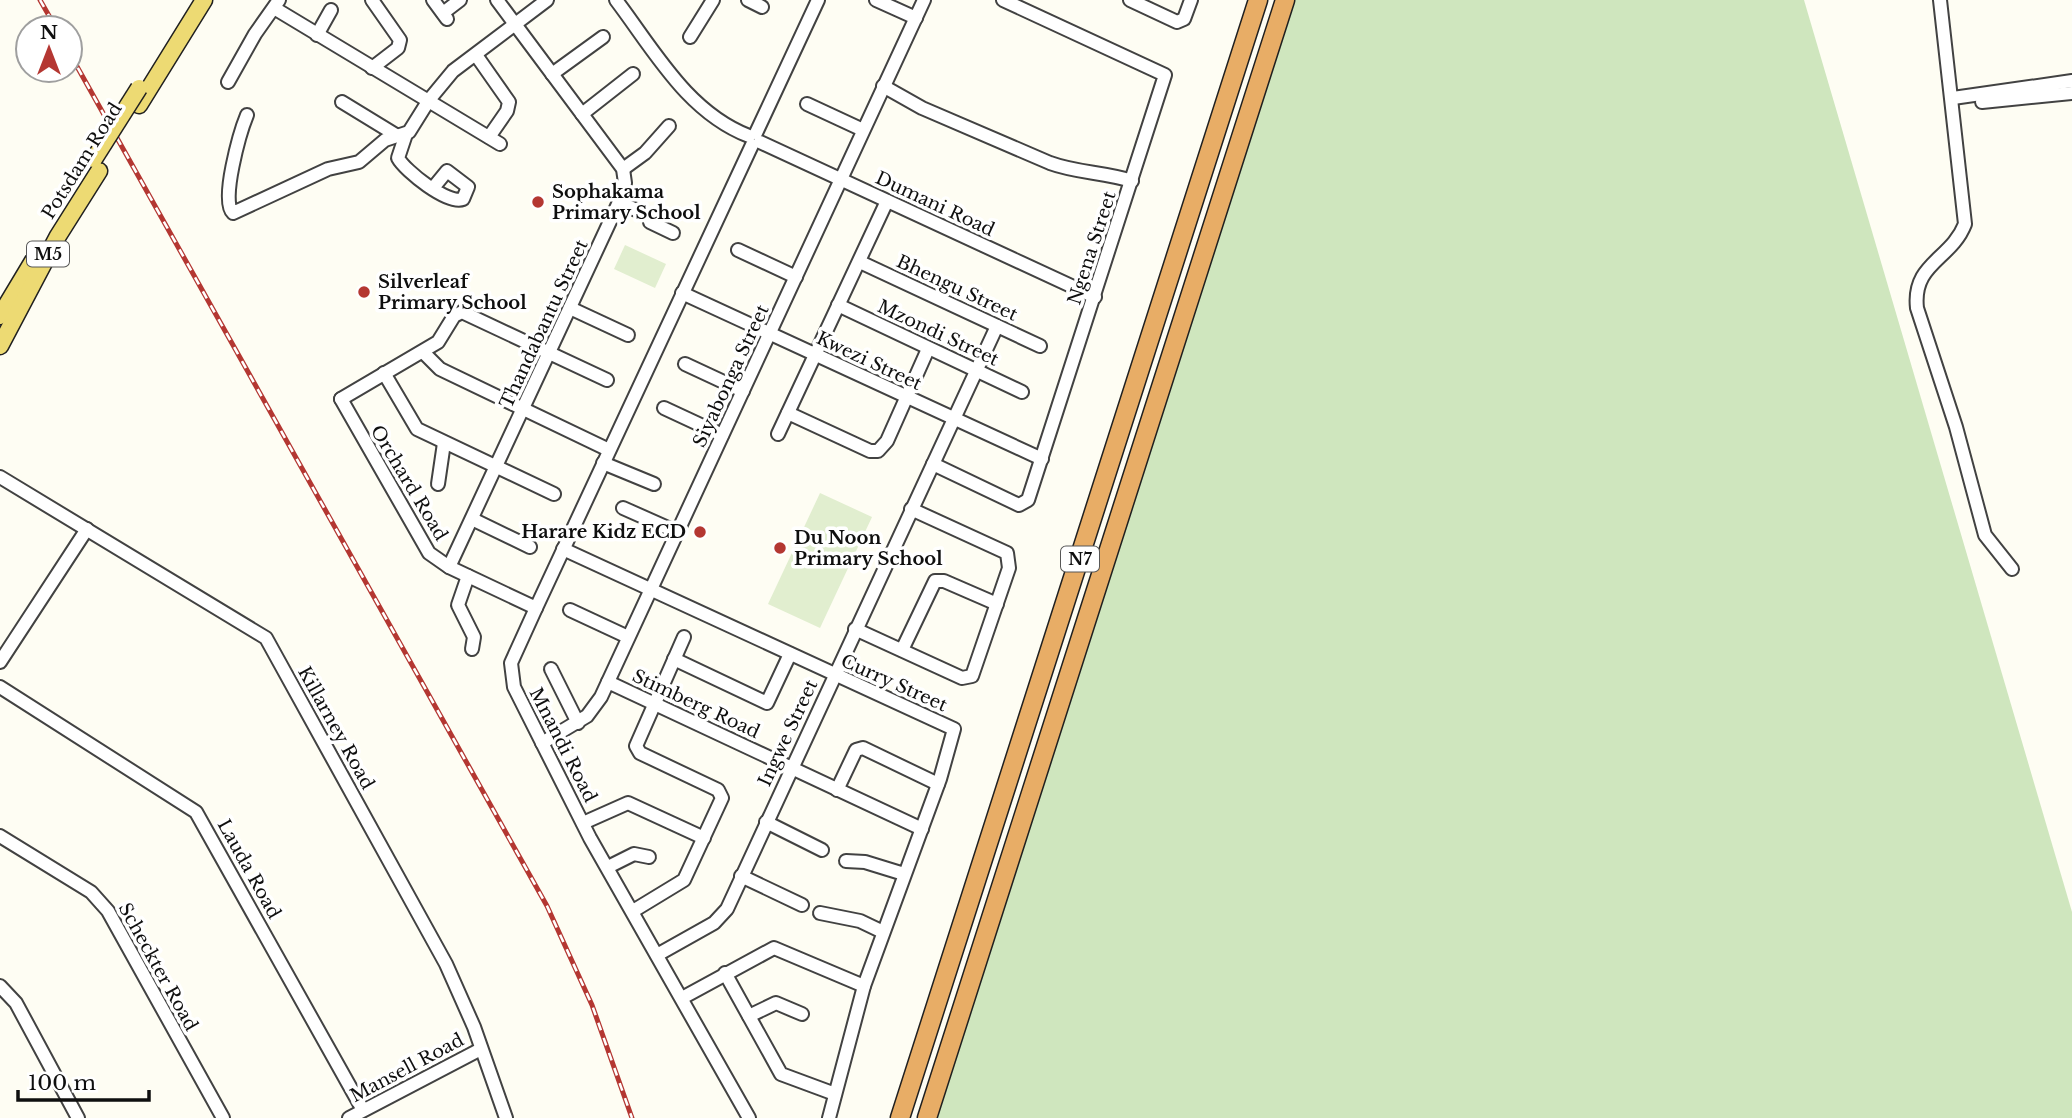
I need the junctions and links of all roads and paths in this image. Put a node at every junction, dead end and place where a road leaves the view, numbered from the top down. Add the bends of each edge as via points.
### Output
1 (193, 0) edge
2 (204, 0) edge
3 (372, 0) edge
4 (433, 0) edge
5 (460, 0) edge
6 (496, 0) edge
7 (547, 0) edge
8 (616, 0) edge
9 (713, 0) edge
10 (748, 0) edge
11 (818, 0) edge
12 (876, 0) edge
13 (924, 0) edge
14 (1003, 0) edge
15 (1130, 0) edge
16 (1191, 0) edge
17 (1258, 0) edge
18 (1285, 0) edge
19 (1940, 0) edge
20 (276, 4) edge
21 (1024, 4) edge
22 (762, 7) dead end
23 (331, 10) dead end
24 (916, 18) junction
25 (515, 24) junction
26 (317, 35) junction
27 (603, 37) dead end
28 (690, 37) dead end
29 (476, 55) junction
30 (372, 68) junction
31 (552, 74) junction
32 (633, 74) dead end
33 (2072, 80) edge
34 (228, 82) dead end
35 (883, 86) junction
36 (2072, 93) edge
37 (429, 100) junction
38 (1953, 101) junction
39 (342, 102) dead end
40 (807, 104) dead end
41 (582, 114) junction
42 (247, 116) dead end
43 (668, 126) dead end
44 (863, 130) junction
45 (404, 133) junction
46 (489, 137) junction
47 (754, 139) junction
48 (500, 144) dead end
49 (97, 165) junction
50 (623, 169) junction
51 (840, 179) junction
52 (1132, 181) junction
53 (433, 188) dead end
54 (887, 201) junction
55 (619, 202) junction
56 (673, 233) dead end
57 (738, 250) dead end
58 (860, 262) junction
59 (796, 277) junction
60 (682, 293) junction
61 (1095, 297) junction
62 (838, 305) junction
63 (570, 308) junction
64 (0, 316) edge
65 (997, 326) junction
66 (771, 334) junction
67 (628, 335) dead end
68 (0, 346) edge
69 (1040, 346) dead end
70 (928, 349) junction
71 (423, 352) junction
72 (549, 353) junction
73 (815, 355) junction
74 (685, 364) dead end
75 (976, 372) junction
76 (384, 373) junction
77 (607, 380) dead end
78 (743, 391) junction
79 (1022, 392) dead end
80 (906, 397) junction
81 (664, 408) dead end
82 (524, 409) junction
83 (788, 413) junction
84 (954, 419) junction
85 (778, 434) dead end
86 (723, 435) junction
87 (444, 443) junction
88 (609, 450) junction
89 (1042, 459) junction
90 (603, 463) junction
91 (933, 464) junction
92 (498, 466) junction
93 (0, 477) edge
94 (438, 484) dead end
95 (654, 484) dead end
96 (555, 494) dead end
97 (623, 508) dead end
98 (911, 509) junction
99 (472, 519) junction
100 (87, 529) junction
101 (677, 533) junction
102 (530, 547) dead end
103 (563, 549) junction
104 (449, 567) junction
105 (2012, 569) dead end
106 (468, 576) junction
107 (650, 589) junction
108 (997, 604) junction
109 (536, 608) junction
110 (570, 610) dead end
111 (855, 629) junction
112 (628, 637) junction
113 (684, 637) dead end
114 (472, 649) dead end
115 (902, 650) junction
116 (790, 654) junction
117 (674, 659) junction
118 (0, 662) edge
119 (551, 669) dead end
120 (834, 675) junction
121 (608, 682) junction
122 (0, 687) edge
123 (653, 704) junction
124 (578, 723) junction
125 (542, 743) junction
126 (792, 768) junction
127 (939, 784) junction
128 (837, 790) junction
129 (766, 822) junction
130 (583, 823) junction
131 (922, 829) junction
132 (0, 836) edge
133 (704, 838) junction
134 (822, 850) dead end
135 (649, 858) dead end
136 (846, 861) dead end
137 (608, 867) junction
138 (904, 874) junction
139 (741, 876) junction
140 (802, 905) dead end
141 (633, 911) junction
142 (820, 913) dead end
143 (883, 932) junction
144 (657, 955) junction
145 (725, 973) junction
146 (0, 986) edge
147 (863, 986) junction
148 (682, 998) junction
149 (802, 1014) dead end
150 (749, 1016) junction
151 (481, 1049) junction
152 (835, 1094) junction
153 (363, 1110) junction
154 (78, 1118) edge
155 (223, 1118) edge
156 (349, 1118) edge
157 (506, 1118) edge
158 (749, 1118) edge
159 (829, 1118) edge
160 (900, 1118) edge
161 (927, 1118) edge

1 - 49 main road, Potsdam Road / M5, bridge
2 - 49 main road, Potsdam Road / M5
3 - 30 street via 400,40 398,48
4 - 5 street via 445,16
6 - 25 street
7 - 25 street
8 - 47 street, Dumani Road via 684,90 716,120
9 - 28 street
10 - 22 street
11 - 47 street, Mnandi Road
12 - 24 street
13 - 24 street, Siyabonga Street
14 - 21 street, Ngena Street
15 - 16 street via 1177,22 1184,19
17 - 160 highway, N7
18 - 161 highway, N7
19 - 38 street
20 - 26 street
20 - 34 street
21 - 52 street, Ngena Street via 1165,75
23 - 26 street
24 - 35 street, Siyabonga Street
25 - 29 street
25 - 31 street
26 - 30 street
27 - 31 street
29 - 37 street via 453,71
29 - 46 street via 509,102 508,111
30 - 37 street
31 - 41 street
32 - 41 street
33 - 38 street
35 - 44 street, Siyabonga Street
35 - 52 street via 922,108 1050,163
36 - 38 street
37 - 45 street
37 - 46 street
38 - 105 street via 1965,224 1961,235 1926,270 1915,293 1985,535
39 - 45 street
40 - 44 street
41 - 50 street
42 - 45 street via 233,166 229,205 233,213 328,169 359,162 384,140
43 - 50 street via 645,153
44 - 51 street, Siyabonga Street
45 - 53 street via 399,160
46 - 48 street
47 - 51 street, Dumani Road
47 - 60 street, Mnandi Road
49 - 64 main road, Potsdam Road / M5
49 - 68 main road, Potsdam Road / M5
50 - 55 street, Thandabantu Street via 625,183
51 - 54 street, Dumani Road
51 - 59 street, Siyabonga Street
52 - 61 street, Ngena Street
54 - 58 street
54 - 61 street, Dumani Road
55 - 56 street
55 - 63 street, Thandabantu Street
57 - 59 street
58 - 62 street
58 - 65 street, Bhengu Street
59 - 66 street, Siyabonga Street
60 - 66 street, Kwezi Street
60 - 88 street, Mnandi Road
61 - 89 street, Ngena Street
62 - 70 street, Mzondi Street
62 - 73 street
63 - 67 street
63 - 72 street, Thandabantu Street
65 - 69 street, Bhengu Street
65 - 75 street, Ingwe Street
66 - 73 street, Kwezi Street
66 - 78 street, Siyabonga Street
70 - 75 street, Mzondi Street
70 - 80 street
71 - 72 street via 438,342 454,316 462,312 501,338
71 - 76 street
71 - 82 street via 440,369
72 - 77 street
72 - 82 street, Thandabantu Street
73 - 80 street, Kwezi Street
73 - 83 street
74 - 78 street
75 - 79 street, Mzondi Street
75 - 84 street, Ingwe Street
76 - 87 street via 414,426
76 - 104 street, Orchard Road via 335,397 425,547
78 - 86 street, Siyabonga Street
80 - 83 street via 880,457 837,428
80 - 84 street, Kwezi Street
81 - 86 street
82 - 88 street
82 - 92 street, Thandabantu Street
83 - 85 street
84 - 89 street, Kwezi Street
84 - 91 street, Ingwe Street
86 - 101 street, Siyabonga Street
87 - 92 street
87 - 94 street
88 - 90 street, Mnandi Road
89 - 91 street, Ngena Street via 1030,495 1019,505
90 - 95 street
90 - 103 street, Mnandi Road
91 - 98 street, Ingwe Street
92 - 96 street
92 - 99 street, Thandabantu Street
93 - 100 street, Killarney Road
97 - 101 street
98 - 108 street via 1007,553 1009,568
98 - 111 street, Ingwe Street
99 - 102 street
99 - 104 street, Thandabantu Street
100 - 118 street
100 - 151 street, Killarney Road via 266,638 446,964
101 - 107 street, Siyabonga Street
103 - 107 street, Curry Street
103 - 109 street, Mnandi Road
104 - 106 street, Orchard Road
106 - 109 street, Orchard Road
106 - 114 street via 458,605 474,637
107 - 112 street, Siyabonga Street
107 - 116 street, Curry Street
108 - 115 street via 935,581
108 - 115 street via 970,679
109 - 125 street, Mnandi Road via 510,669
110 - 112 street
111 - 115 street
111 - 120 street, Ingwe Street
112 - 121 street, Siyabonga Street
113 - 117 street
116 - 117 street via 769,709
116 - 120 street, Curry Street
117 - 123 street
119 - 124 street
120 - 126 street, Ingwe Street
120 - 127 street, Curry Street via 954,729
121 - 123 street, Stimberg Road
121 - 124 street, Siyabonga Street via 595,707
122 - 153 street, Lauda Road via 196,812
123 - 126 street, Stimberg Road
123 - 133 street via 636,743 638,750 722,795
124 - 125 street, Siyabonga Street
125 - 130 street, Mnandi Road
126 - 128 street, Stimberg Road
126 - 129 street, Ingwe Street
127 - 128 street via 863,748 856,750
127 - 131 street, Curry Street
128 - 131 street, Stimberg Road
129 - 134 street
129 - 139 street, Ingwe Street
130 - 133 street via 628,803
130 - 137 street, Mnandi Road
131 - 138 street, Curry Street
132 - 155 street, Scheckter Road via 91,892 108,911
133 - 141 street via 682,882
135 - 137 street via 634,853
136 - 138 street
137 - 141 street, Mnandi Road
138 - 143 street, Curry Street
139 - 140 street
139 - 144 street, Ingwe Street via 720,918
141 - 144 street, Mnandi Road
142 - 143 street via 860,921
143 - 147 street, Curry Street
144 - 148 street, Mnandi Road
145 - 147 street via 774,948
145 - 148 street
145 - 150 street
146 - 154 street via 16,1003
147 - 152 street, Curry Street
148 - 158 street, Mnandi Road
149 - 150 street via 776,1003
150 - 152 street via 781,1074
151 - 153 street, Mansell Road
151 - 157 street, Killarney Road
152 - 159 street, Curry Street
153 - 156 street, Mansell Road

